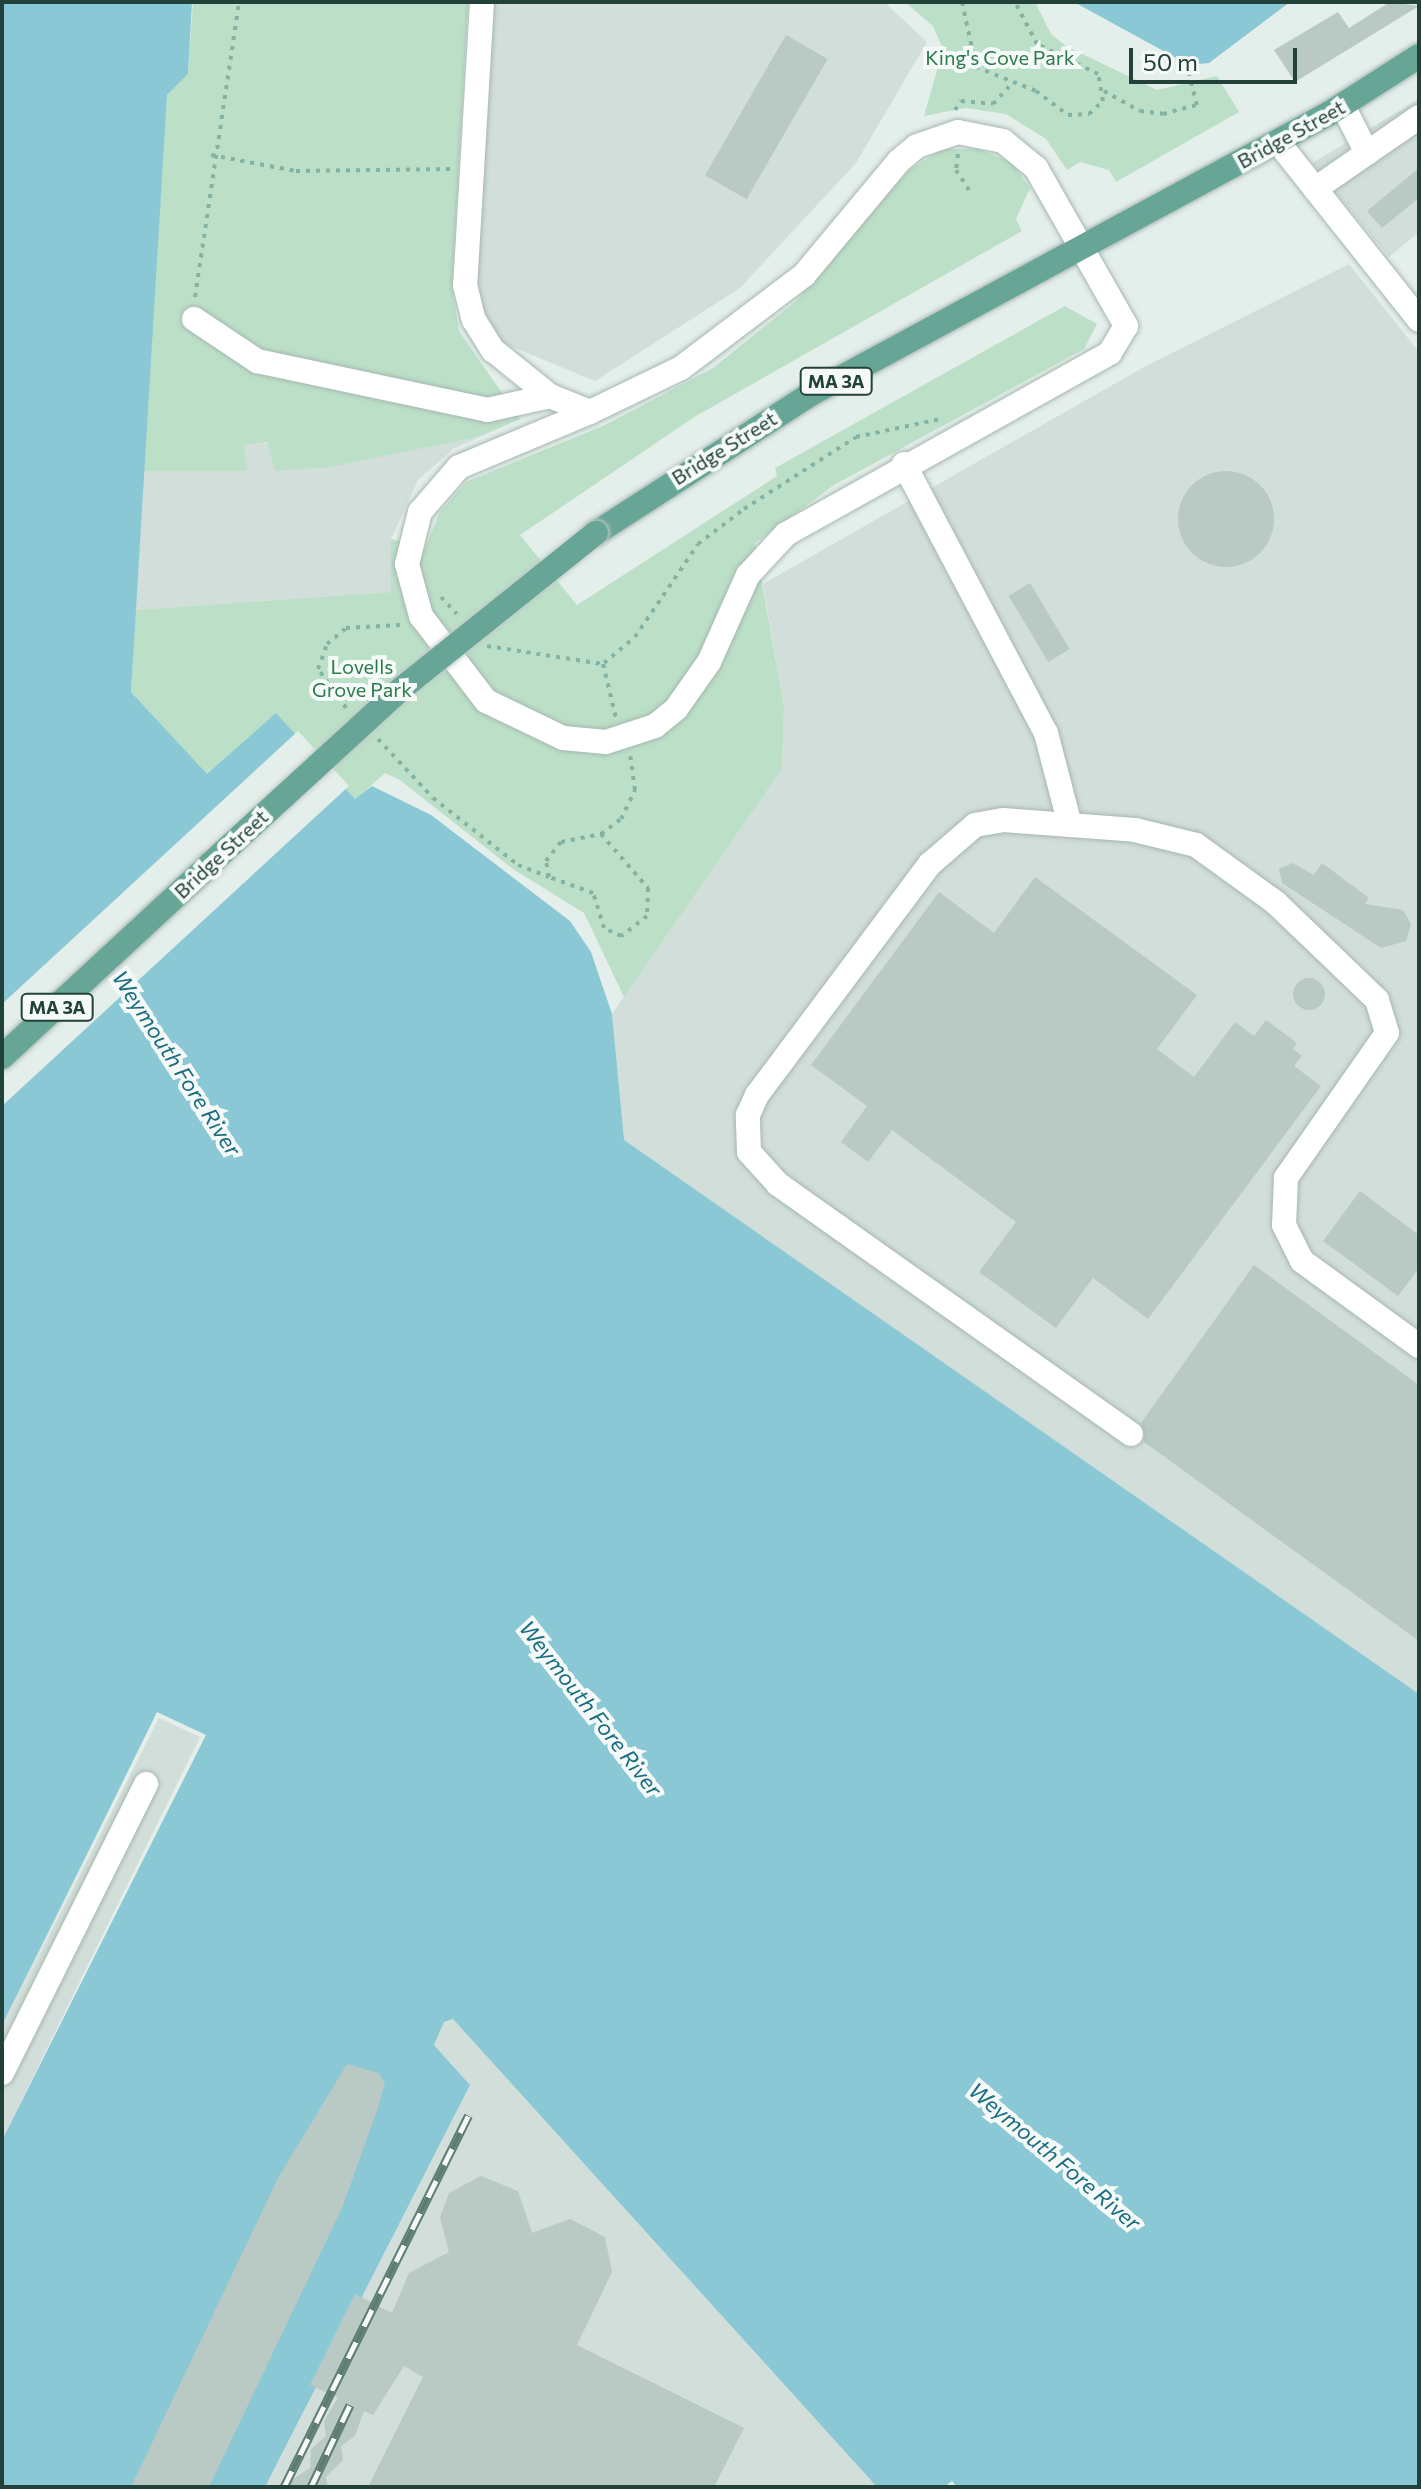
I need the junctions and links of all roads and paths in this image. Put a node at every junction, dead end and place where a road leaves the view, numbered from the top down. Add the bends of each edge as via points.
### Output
1 (239, 2) edge
2 (482, 2) edge
3 (962, 2) edge
4 (1015, 2) edge
5 (1419, 56) edge
6 (1189, 75) dead end
7 (1104, 91) junction
8 (1343, 106) junction
9 (1419, 117) edge
10 (1278, 142) junction
11 (1367, 153) junction
12 (211, 155) junction
13 (472, 169) junction
14 (1315, 189) junction
15 (1087, 247) junction
16 (194, 319) joint
17 (1419, 320) edge
18 (550, 396) junction
19 (590, 412) junction
20 (952, 416) dead end
21 (904, 464) junction
22 (434, 583) dead end
23 (421, 616) junction
24 (461, 619) dead end
25 (482, 641) dead end
26 (603, 664) junction
27 (353, 714) dead end
28 (374, 735) dead end
29 (626, 738) junction
30 (1070, 825) junction
31 (601, 834) junction
32 (549, 877) junction
33 (2, 1057) edge
34 (1415, 1334) edge
35 (1131, 1434) dead end
36 (146, 1784) dead end
37 (2, 2073) edge

1 - 12 path via 235,61
2 - 13 street
3 - 7 path via 969,54 982,72 1078,117 1097,108
4 - 7 path via 1037,44 1098,74
5 - 8 main road, Bridge Street / MA 3A
6 - 7 path via 1197,105 1163,114 1140,111
8 - 10 main road, Bridge Street / MA 3A
8 - 11 street
9 - 11 street
10 - 14 street
10 - 15 main road, Bridge Street / MA 3A
11 - 14 street
12 - 13 path via 296,171
12 - 16 path via 213,207
13 - 18 street via 465,285 474,320 519,377
14 - 17 street
15 - 19 street via 1021,152 985,133 938,136 899,161 835,242 767,308 681,368
15 - 21 street via 1122,310 1125,339
15 - 33 main road, Bridge Street / MA 3A, bridge via 809,395 596,533 401,689
16 - 18 street via 257,361 487,410
18 - 19 street
19 - 23 street via 482,455 437,488 420,512 407,564
20 - 26 path via 856,437 744,509 698,544 635,637
21 - 29 street via 766,551 732,600 693,688 655,726
21 - 30 street via 1046,733
22 - 24 path
23 - 27 path via 396,627 346,628 327,644 318,669
23 - 29 street via 453,664 503,715 585,742
25 - 26 path via 492,652 554,651
26 - 29 path
28 - 32 path via 518,865
29 - 31 path via 634,770 631,806
30 - 34 street via 1196,845 1295,918 1377,1000 1388,1017 1387,1033 1286,1178 1284,1225 1302,1261
30 - 35 street via 1003,820 951,841 757,1095 746,1133 749,1152 778,1184
31 - 32 path via 553,846
31 - 32 path via 643,876 650,903 640,928 610,933 593,893
36 - 37 street

